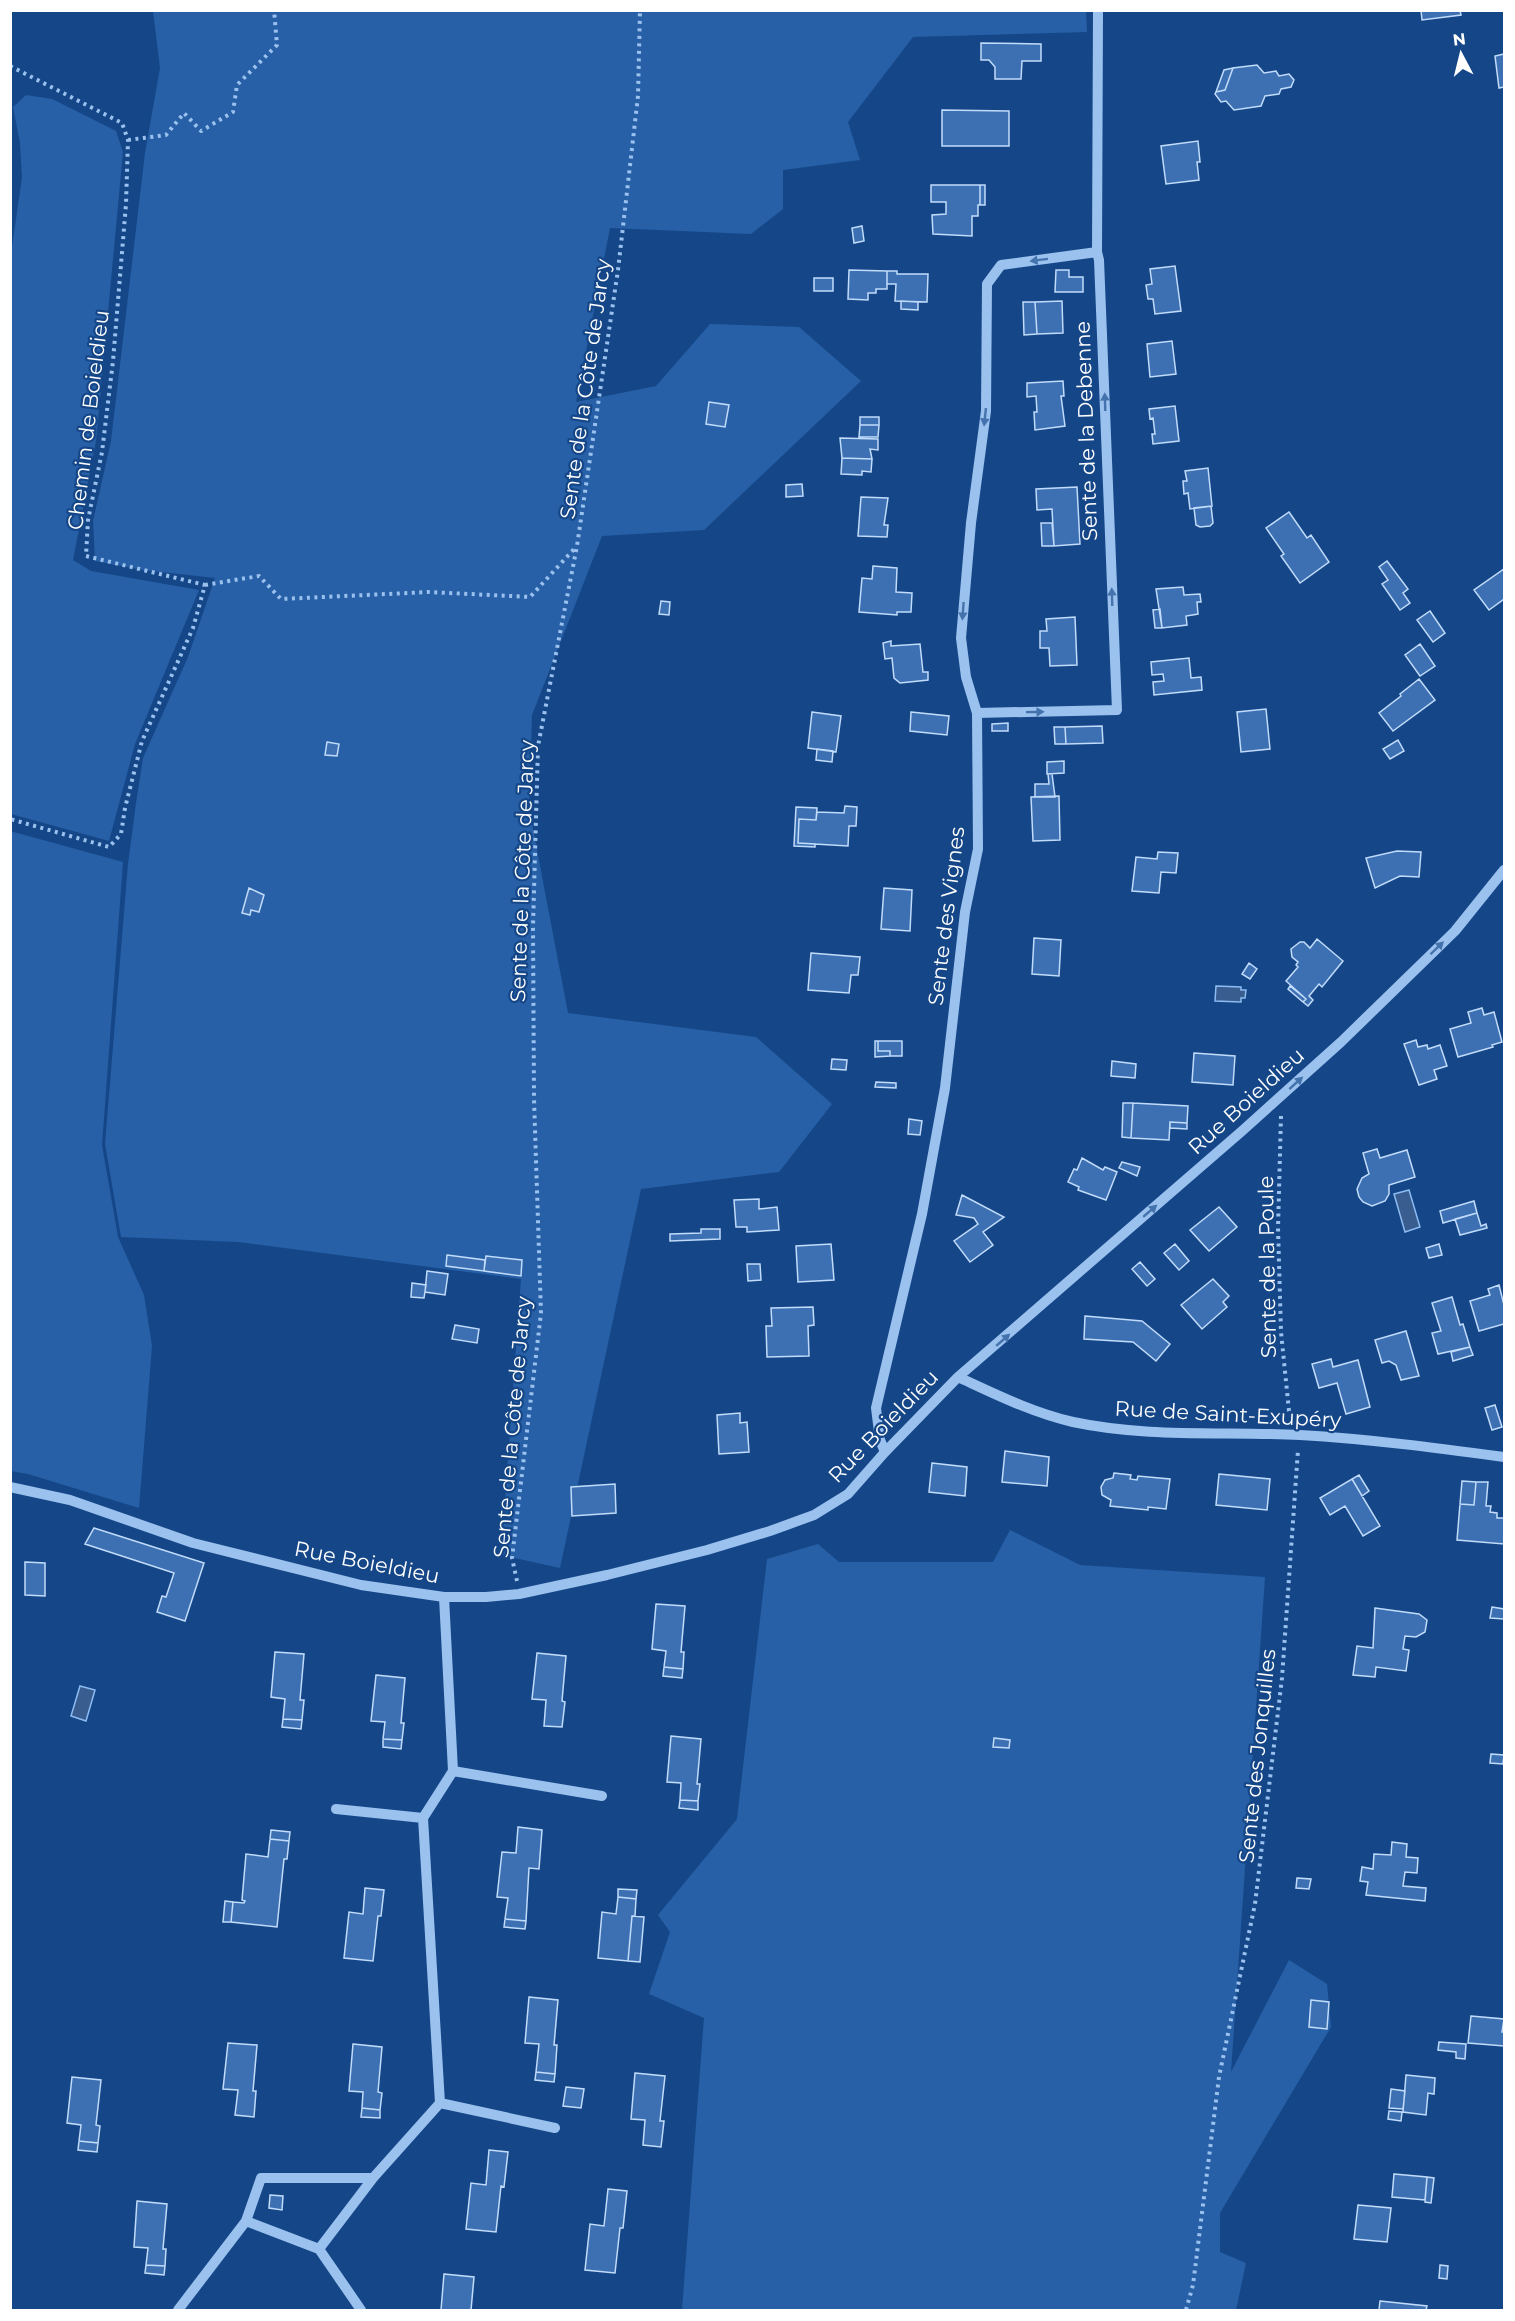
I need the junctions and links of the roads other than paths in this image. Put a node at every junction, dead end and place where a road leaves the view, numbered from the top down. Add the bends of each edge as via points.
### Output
1 (1098, 10) edge
2 (1097, 252) junction
3 (977, 713) junction
4 (1504, 870) edge
5 (958, 1377) junction
6 (885, 1452) junction
7 (1504, 1457) edge
8 (10, 1486) edge
9 (444, 1597) junction
10 (453, 1771) junction
11 (602, 1796) dead end
12 (336, 1809) dead end
13 (423, 1818) junction
14 (440, 2103) junction
15 (555, 2128) dead end
16 (373, 2178) junction
17 (246, 2221) junction
18 (319, 2249) junction
19 (178, 2310) edge
20 (361, 2310) edge

1 - 2 street, Sente de la Debenne
2 -> 3 street, Sente des Vignes via 1001,264 987,284 986,411 961,638 966,677
3 -> 2 street, Sente de la Debenne via 1117,710
3 - 6 street, Sente des Vignes via 978,849 965,912 945,1088 876,1407
5 -> 4 street, Rue Boieldieu via 1341,1042 1455,931
5 - 6 street, Rue Boieldieu
5 - 7 street, Rue de Saint-Exupéry via 1002,1398 1070,1421 1113,1429 1299,1435
6 - 9 street, Rue Boieldieu via 848,1494 814,1515 770,1531 707,1550 519,1594
8 - 9 street, Rue Boieldieu via 70,1500 193,1543 361,1585
9 - 10 street
10 - 11 street
10 - 13 street
12 - 13 street
13 - 14 street
14 - 15 street
14 - 16 street
16 - 17 street via 261,2178
16 - 18 street
17 - 18 street
17 - 19 street
18 - 20 street

